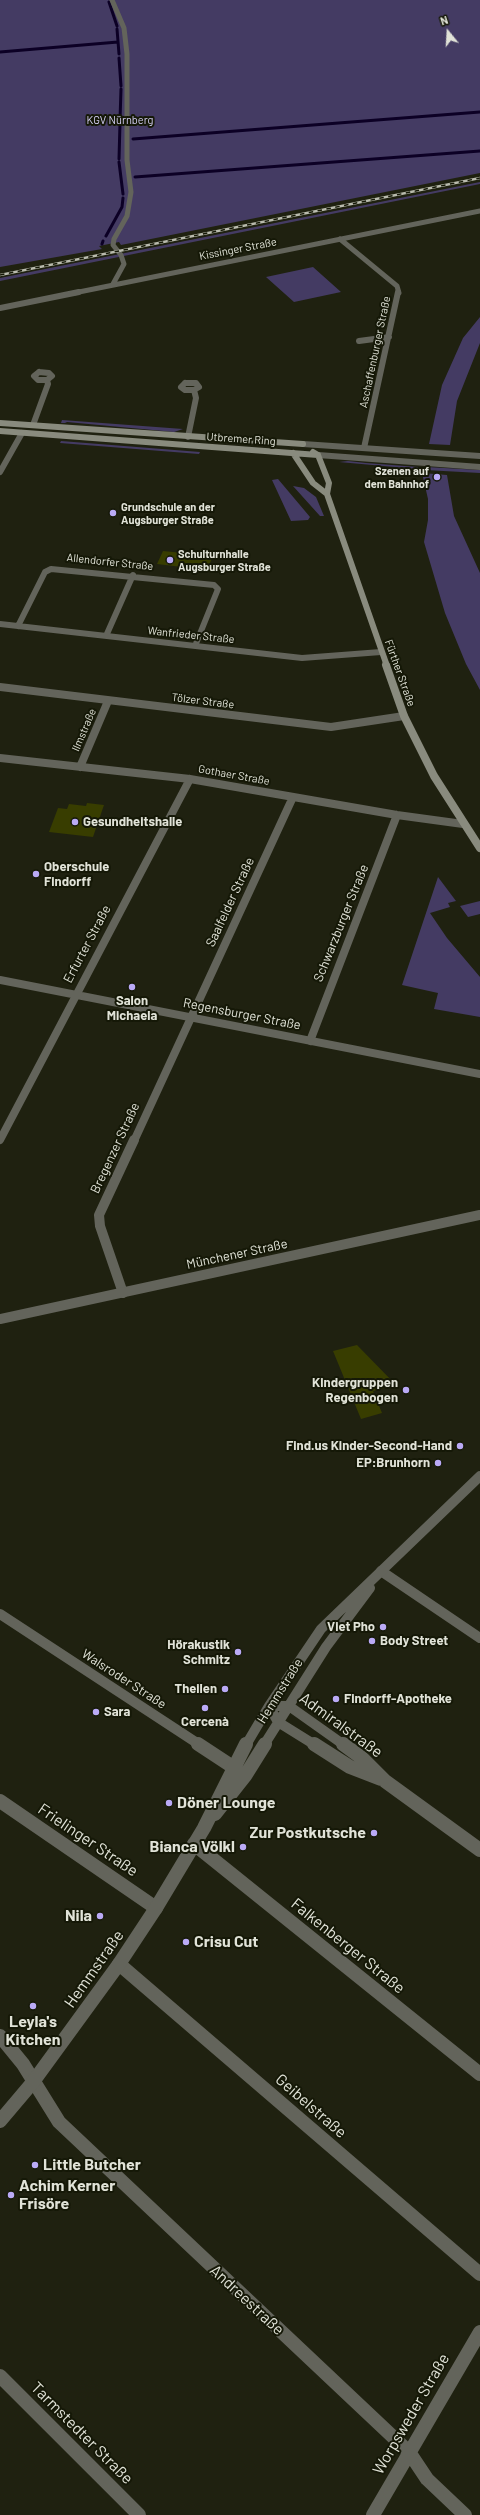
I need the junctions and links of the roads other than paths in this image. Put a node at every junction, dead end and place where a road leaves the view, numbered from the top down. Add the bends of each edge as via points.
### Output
1 (112, 0) edge
2 (480, 211) edge
3 (340, 239) junction
4 (113, 284) junction
5 (0, 308) edge
6 (389, 337) junction
7 (358, 341) dead end
8 (47, 380) dead end
9 (194, 390) dead end
10 (0, 423) edge
11 (33, 425) junction
12 (0, 431) edge
13 (22, 433) junction
14 (188, 437) junction
15 (303, 444) junction
16 (364, 448) junction
17 (292, 453) junction
18 (318, 456) junction
19 (480, 456) edge
20 (480, 467) edge
21 (0, 472) edge
22 (327, 494) junction
23 (133, 576) junction
24 (0, 624) edge
25 (18, 626) junction
26 (106, 636) junction
27 (195, 646) junction
28 (381, 652) junction
29 (0, 687) edge
30 (108, 701) junction
31 (404, 716) junction
32 (0, 758) edge
33 (80, 767) junction
34 (190, 779) junction
35 (293, 797) junction
36 (397, 815) junction
37 (463, 824) junction
38 (480, 848) edge
39 (0, 980) edge
40 (75, 994) junction
41 (189, 1017) junction
42 (310, 1041) junction
43 (480, 1074) edge
44 (0, 1140) edge
45 (480, 1215) edge
46 (123, 1293) junction
47 (0, 1319) edge
48 (479, 1479) edge
49 (381, 1572) junction
50 (0, 1614) edge
51 (480, 1638) edge
52 (269, 1706) junction
53 (289, 1706) junction
54 (278, 1722) junction
55 (233, 1767) junction
56 (385, 1781) junction
57 (0, 1801) edge
58 (204, 1828) junction
59 (194, 1844) junction
60 (480, 1850) edge
61 (156, 1908) junction
62 (119, 1964) junction
63 (0, 2036) edge
64 (480, 2074) edge
65 (33, 2082) junction
66 (0, 2121) edge
67 (480, 2274) edge
68 (480, 2332) edge
69 (0, 2376) edge
70 (409, 2452) junction
71 (139, 2515) edge
72 (373, 2515) edge
73 (465, 2515) edge

1 - 4 street via 124,28 127,54 127,160 131,192 127,216 113,244 124,264
2 - 3 street, Kissinger Straße
3 - 4 street, Kissinger Straße
3 - 6 street, Aschaffenburger Straße via 397,286 399,295
4 - 5 street, Kissinger Straße
6 - 7 street
6 - 16 street, Aschaffenburger Straße
8 - 11 street via 48,384
9 - 14 street, Utbremer Ring via 196,398
10 - 11 main road, Utbremer Ring
11 - 14 main road, Utbremer Ring
12 - 13 main road, Utbremer Ring
13 - 17 main road, Utbremer Ring
13 - 21 street
14 - 15 main road, Utbremer Ring
15 - 16 street, Utbremer Ring
15 - 17 main road
15 - 18 main road, Fürther Straße
16 - 19 street, Utbremer Ring
17 - 18 main road, Utbremer Ring
17 - 22 main road via 313,483
18 - 20 street, Utbremer Ring
18 - 22 main road, Fürther Straße via 329,482
22 - 28 main road, Fürther Straße
23 - 25 street, Allendorfer Straße via 51,569 46,572
23 - 26 street
23 - 27 street, Allendorfer Straße via 214,585 218,589
24 - 25 street, Wanfrieder Straße
25 - 26 street, Wanfrieder Straße
26 - 27 street, Wanfrieder Straße
27 - 28 street, Wanfrieder Straße via 302,658
28 - 31 main road, Fürther Straße
29 - 30 street, Tölzer Straße
30 - 31 street, Tölzer Straße via 331,727
30 - 33 street, Ilmstraße
31 - 37 main road, Fürther Straße via 434,776
32 - 33 street, Gothaer Straße
33 - 34 street, Gothaer Straße
34 - 35 street, Gothaer Straße
34 - 40 street, Erfurter Straße
35 - 36 street, Gothaer Straße
35 - 41 street, Saalfelder Straße via 199,1001
36 - 37 street, Gothaer Straße
36 - 42 street, Schwarzburger Straße via 316,1019
37 - 38 main road, Fürther Straße
39 - 40 street, Regensburger Straße
40 - 41 street, Regensburger Straße
40 - 44 street, Erfurter Straße
41 - 42 street, Regensburger Straße
41 - 46 street, Bregenzer Straße via 99,1215 100,1226
42 - 43 street, Regensburger Straße
45 - 46 street, Münchener Straße
46 - 47 street, Münchener Straße
48 - 49 street, Hemmstraße
49 - 51 street
49 - 52 street, Hemmstraße via 321,1629
49 - 53 street, Hemmstraße via 326,1647
50 - 55 street, Walsroder Straße
52 - 53 street, Admiralstraße
52 - 54 street, Admiralstraße
52 - 55 street, Hemmstraße
53 - 54 street, Hemmstraße
53 - 56 street, Admiralstraße via 362,1758
54 - 56 street, Admiralstraße via 350,1767
54 - 58 street, Hemmstraße via 244,1776
55 - 58 street, Hemmstraße
56 - 60 street, Admiralstraße
57 - 61 street, Frielinger Straße
58 - 59 street, Hemmstraße
59 - 61 street, Hemmstraße
59 - 64 street, Falkenberger Straße
61 - 62 street, Hemmstraße
62 - 65 street, Hemmstraße
62 - 67 street, Geibelstraße
63 - 65 street, Andreestraße via 6,2040
65 - 66 street, Hemmstraße
65 - 70 street, Andreestraße via 59,2122
68 - 70 street, Worpsweder Straße
69 - 71 street, Tarmstedter Straße
70 - 72 street, Worpsweder Straße
70 - 73 street, Andreestraße via 427,2479

